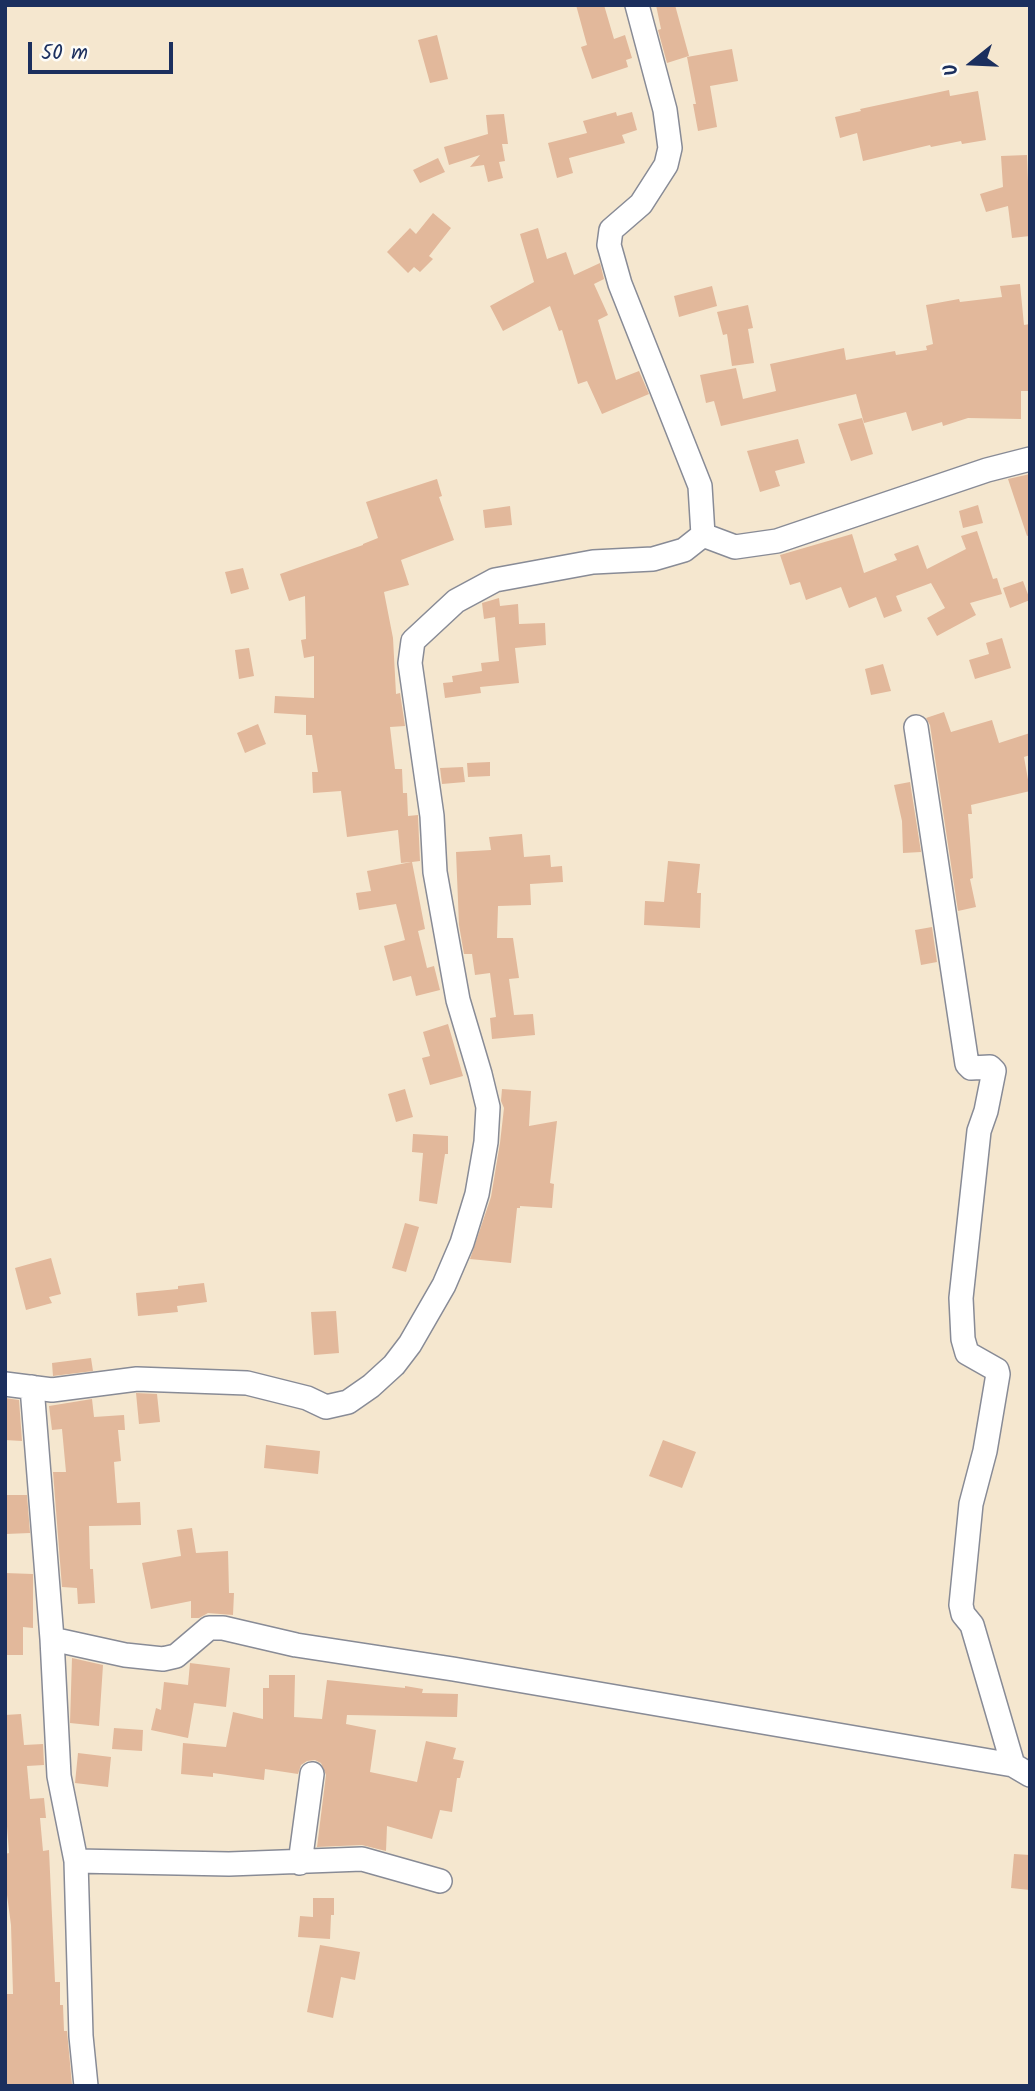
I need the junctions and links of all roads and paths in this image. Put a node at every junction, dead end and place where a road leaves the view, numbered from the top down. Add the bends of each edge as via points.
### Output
1 (637, 5) edge
2 (1030, 459) edge
3 (703, 535) junction
4 (916, 727) dead end
5 (5, 1384) edge
6 (32, 1387) junction
7 (52, 1639) junction
8 (1022, 1770) edge
9 (312, 1774) dead end
10 (76, 1861) junction
11 (300, 1863) junction
12 (440, 1881) dead end
13 (86, 2086) edge

1 - 3 street via 665,110 670,149 666,166 641,204 611,230 610,245 620,284 700,486
2 - 3 street via 777,541 735,547
3 - 6 street via 684,550 653,559 593,562 495,580 456,601 413,641 412,686 432,816 435,872 458,1000 488,1107 477,1194 462,1243 444,1285 402,1354 363,1392 348,1402 326,1407 247,1383 137,1380 52,1390
4 - 8 street via 967,1064 994,1071 979,1131 961,1298 967,1353 998,1374 971,1504 961,1605
5 - 6 street
6 - 7 street
7 - 8 street via 163,1659 176,1656 209,1628 223,1628 296,1645
7 - 10 street via 59,1776
9 - 11 street
10 - 11 street
10 - 13 street
11 - 12 street via 362,1859

